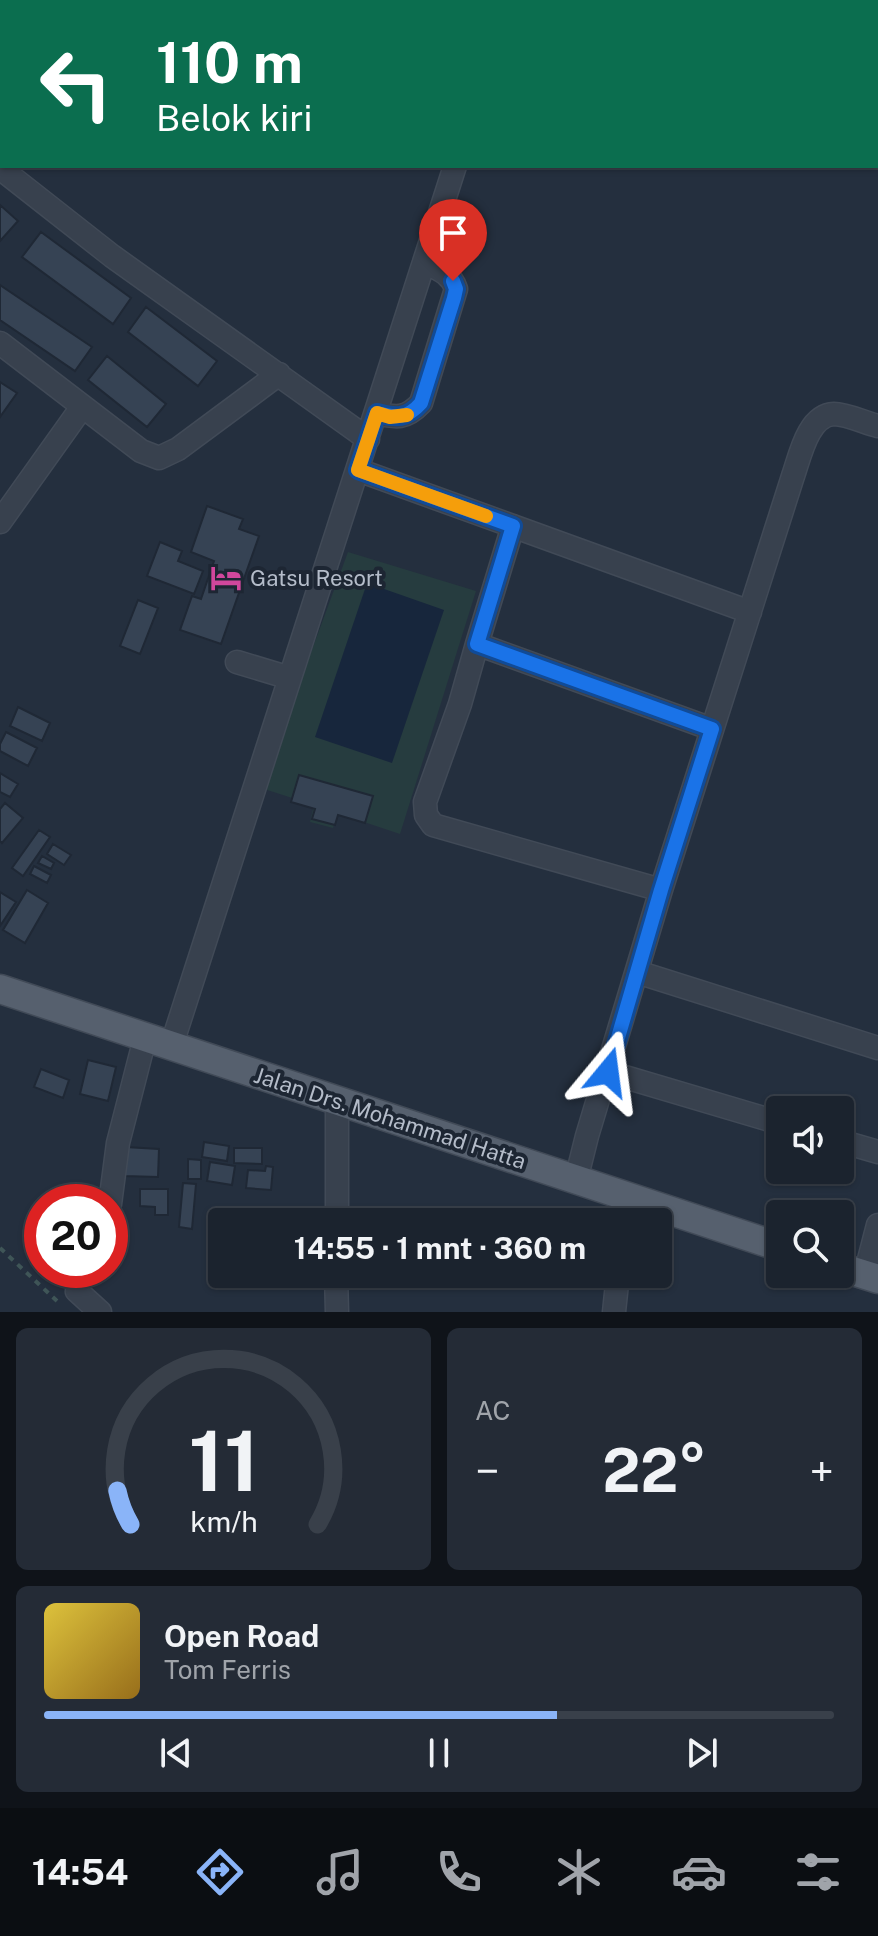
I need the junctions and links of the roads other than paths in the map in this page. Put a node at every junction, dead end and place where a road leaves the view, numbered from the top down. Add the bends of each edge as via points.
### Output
1 (0, 168) edge
2 (454, 168) edge
3 (424, 262) junction
4 (0, 343) edge
5 (279, 374) junction
6 (82, 407) junction
7 (377, 413) junction
8 (878, 426) edge
9 (368, 439) junction
10 (358, 470) junction
11 (0, 522) edge
12 (513, 526) junction
13 (750, 612) junction
14 (477, 644) junction
15 (237, 662) dead end
16 (290, 678) junction
17 (712, 729) junction
18 (661, 890) junction
19 (637, 972) junction
20 (0, 989) edge
21 (158, 1043) junction
22 (878, 1048) edge
23 (608, 1072) junction
24 (337, 1100) junction
25 (766, 1119) edge
26 (854, 1145) edge
27 (878, 1152) edge
28 (576, 1180) junction
29 (113, 1184) edge
30 (337, 1208) edge
31 (622, 1208) edge
32 (672, 1221) edge
33 (878, 1225) edge
34 (766, 1244) edge
35 (861, 1274) edge
36 (78, 1288) edge
37 (336, 1288) edge
38 (617, 1288) edge
39 (100, 1312) edge
40 (337, 1312) edge
41 (614, 1312) edge

1 - 5 street via 112,256
2 - 3 street
3 - 7 street
3 - 7 street via 446,273 456,289 421,403 403,417
4 - 6 street
5 - 6 street via 159,458 141,451
5 - 9 street
6 - 11 street
7 - 9 street
8 - 13 street via 835,414 821,418 810,432
9 - 10 street
10 - 12 street
10 - 16 street
12 - 13 street
12 - 14 street
13 - 17 street
14 - 17 street
14 - 18 street via 425,802 433,825
15 - 16 street
16 - 21 street
17 - 18 street
18 - 19 street
19 - 22 street
19 - 23 street
20 - 21 main road, Jalan Drs. Mohammad Hatta
21 - 24 main road, Jalan Drs. Mohammad Hatta
21 - 29 street via 118,1143
23 - 25 street
23 - 28 street
24 - 28 main road, Jalan Drs. Mohammad Hatta
24 - 30 street
26 - 27 street
28 - 31 main road, Jalan Drs. Mohammad Hatta
32 - 34 main road, Jalan Drs. Mohammad Hatta
33 - 35 street
36 - 39 street
37 - 40 street
38 - 41 street

